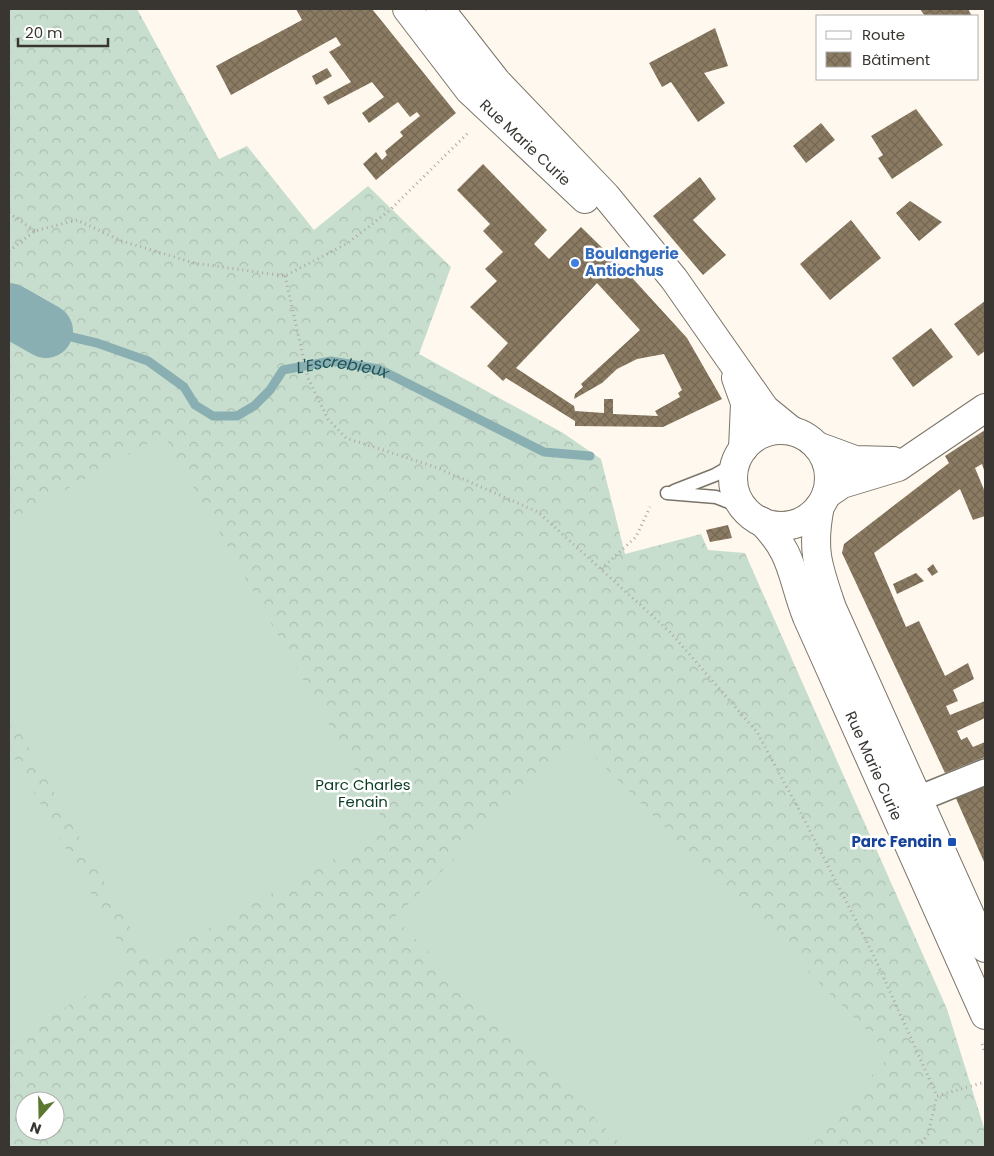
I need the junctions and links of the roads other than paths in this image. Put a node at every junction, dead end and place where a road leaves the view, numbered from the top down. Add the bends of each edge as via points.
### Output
1 (407, 9) edge
2 (440, 9) edge
3 (659, 262) junction
4 (728, 358) junction
5 (985, 408) edge
6 (792, 431) junction
7 (817, 446) junction
8 (916, 454) junction
9 (739, 456) junction
10 (823, 500) junction
11 (753, 515) junction
12 (985, 772) edge
13 (918, 799) junction
14 (985, 948) edge
15 (985, 1015) edge

1 - 3 street, Rue Marie Curie via 469,90 586,200
2 - 3 street, Rue Marie Curie via 488,71 606,196
3 - 4 street, Rue Marie Curie via 697,310
4 - 6 street, Rue Marie Curie via 765,409
4 - 9 street, Rue Marie Curie via 745,403
5 - 8 street
6 - 7 street via 806,436
6 - 9 street via 761,434
7 - 8 street via 863,461 895,461
7 - 10 street via 828,469 829,482
8 - 10 street via 892,470 842,484
9 - 11 street via 734,487
9 - 11 lane via 715,475 667,493 716,497
10 - 11 street via 810,517 797,523 775,525
10 - 13 street, Rue Marie Curie via 814,544 818,568 832,608
11 - 15 street, Rue Marie Curie via 782,544 789,556 807,617
12 - 13 street
13 - 14 street, Rue Marie Curie

